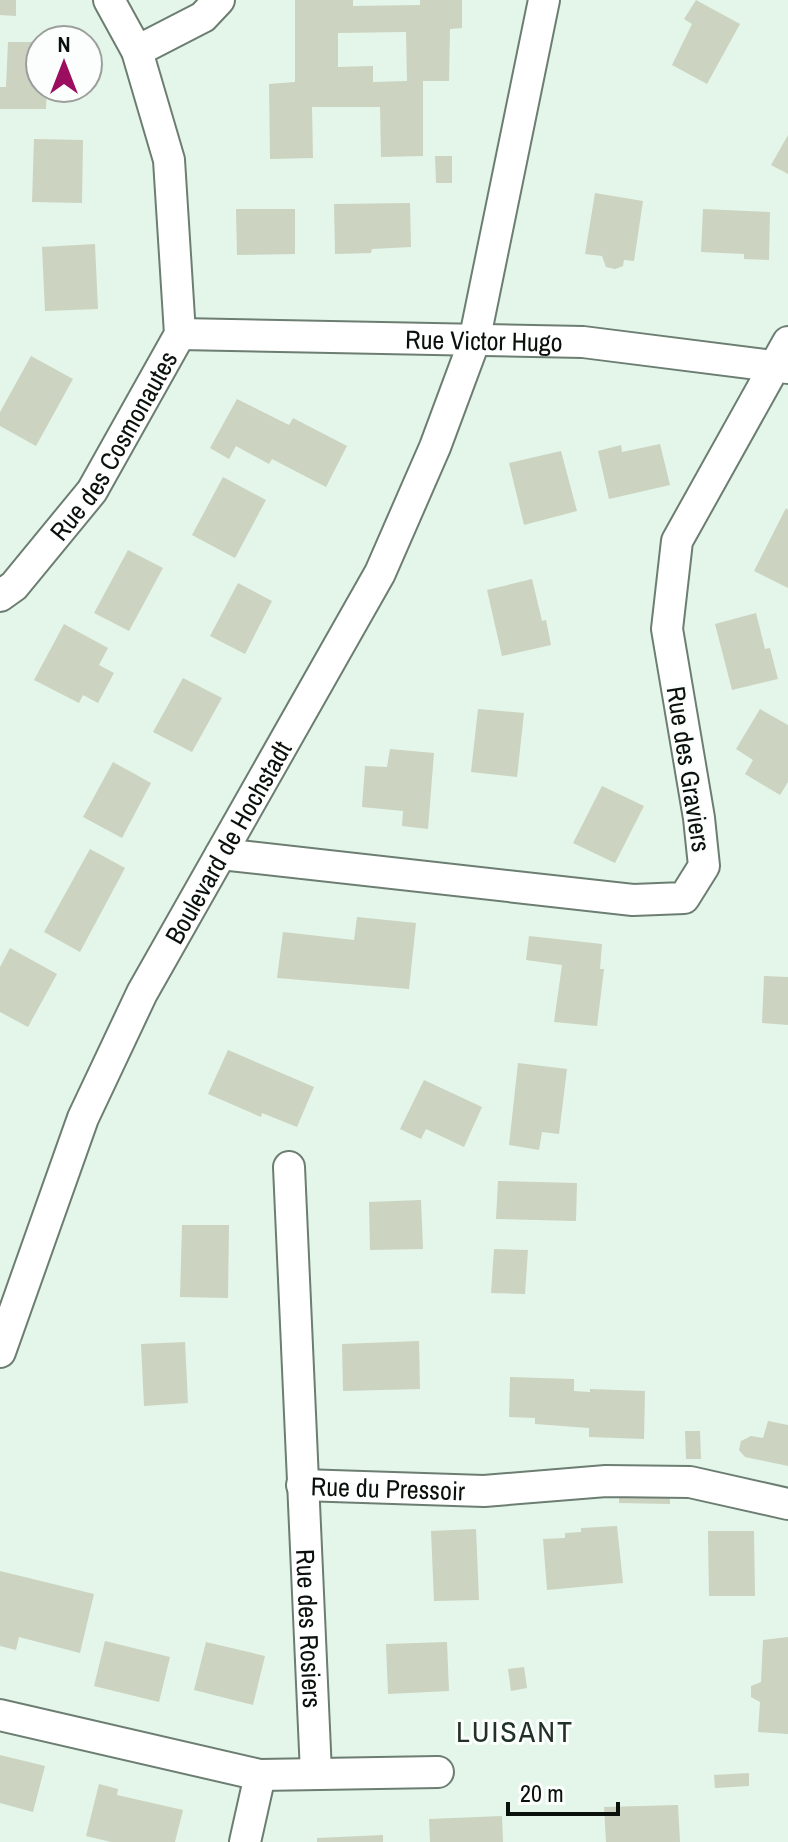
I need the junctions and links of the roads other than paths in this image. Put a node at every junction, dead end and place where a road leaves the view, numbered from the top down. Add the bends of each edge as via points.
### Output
1 (109, 0) edge
2 (219, 0) edge
3 (544, 0) edge
4 (137, 51) junction
5 (180, 334) junction
6 (474, 342) junction
7 (784, 358) edge
8 (0, 596) edge
9 (221, 854) junction
10 (289, 1167) dead end
11 (0, 1352) edge
12 (302, 1485) junction
13 (788, 1504) edge
14 (0, 1715) edge
15 (438, 1772) dead end
16 (316, 1773) junction
17 (260, 1775) junction
18 (245, 1842) edge

1 - 4 street, Rue des Cosmonautes
2 - 4 street via 203,17
3 - 6 street, Boulevard de Hochstadt
4 - 5 street, Rue des Cosmonautes via 169,160
5 - 6 street, Rue Victor Hugo
5 - 8 street, Rue des Cosmonautes via 92,491
6 - 7 street, Rue Victor Hugo via 583,342
6 - 9 street, Boulevard de Hochstadt via 380,573
7 - 9 street, Rue des Graviers via 677,541 667,629 704,866 684,898 633,900
9 - 11 street, Boulevard de Hochstadt via 142,993 83,1118
10 - 12 street, Rue du Pressoir
12 - 13 street, Rue du Pressoir via 484,1491 606,1481 690,1482
12 - 16 street, Rue des Rosiers
14 - 17 street
15 - 16 street
16 - 17 street
17 - 18 street

